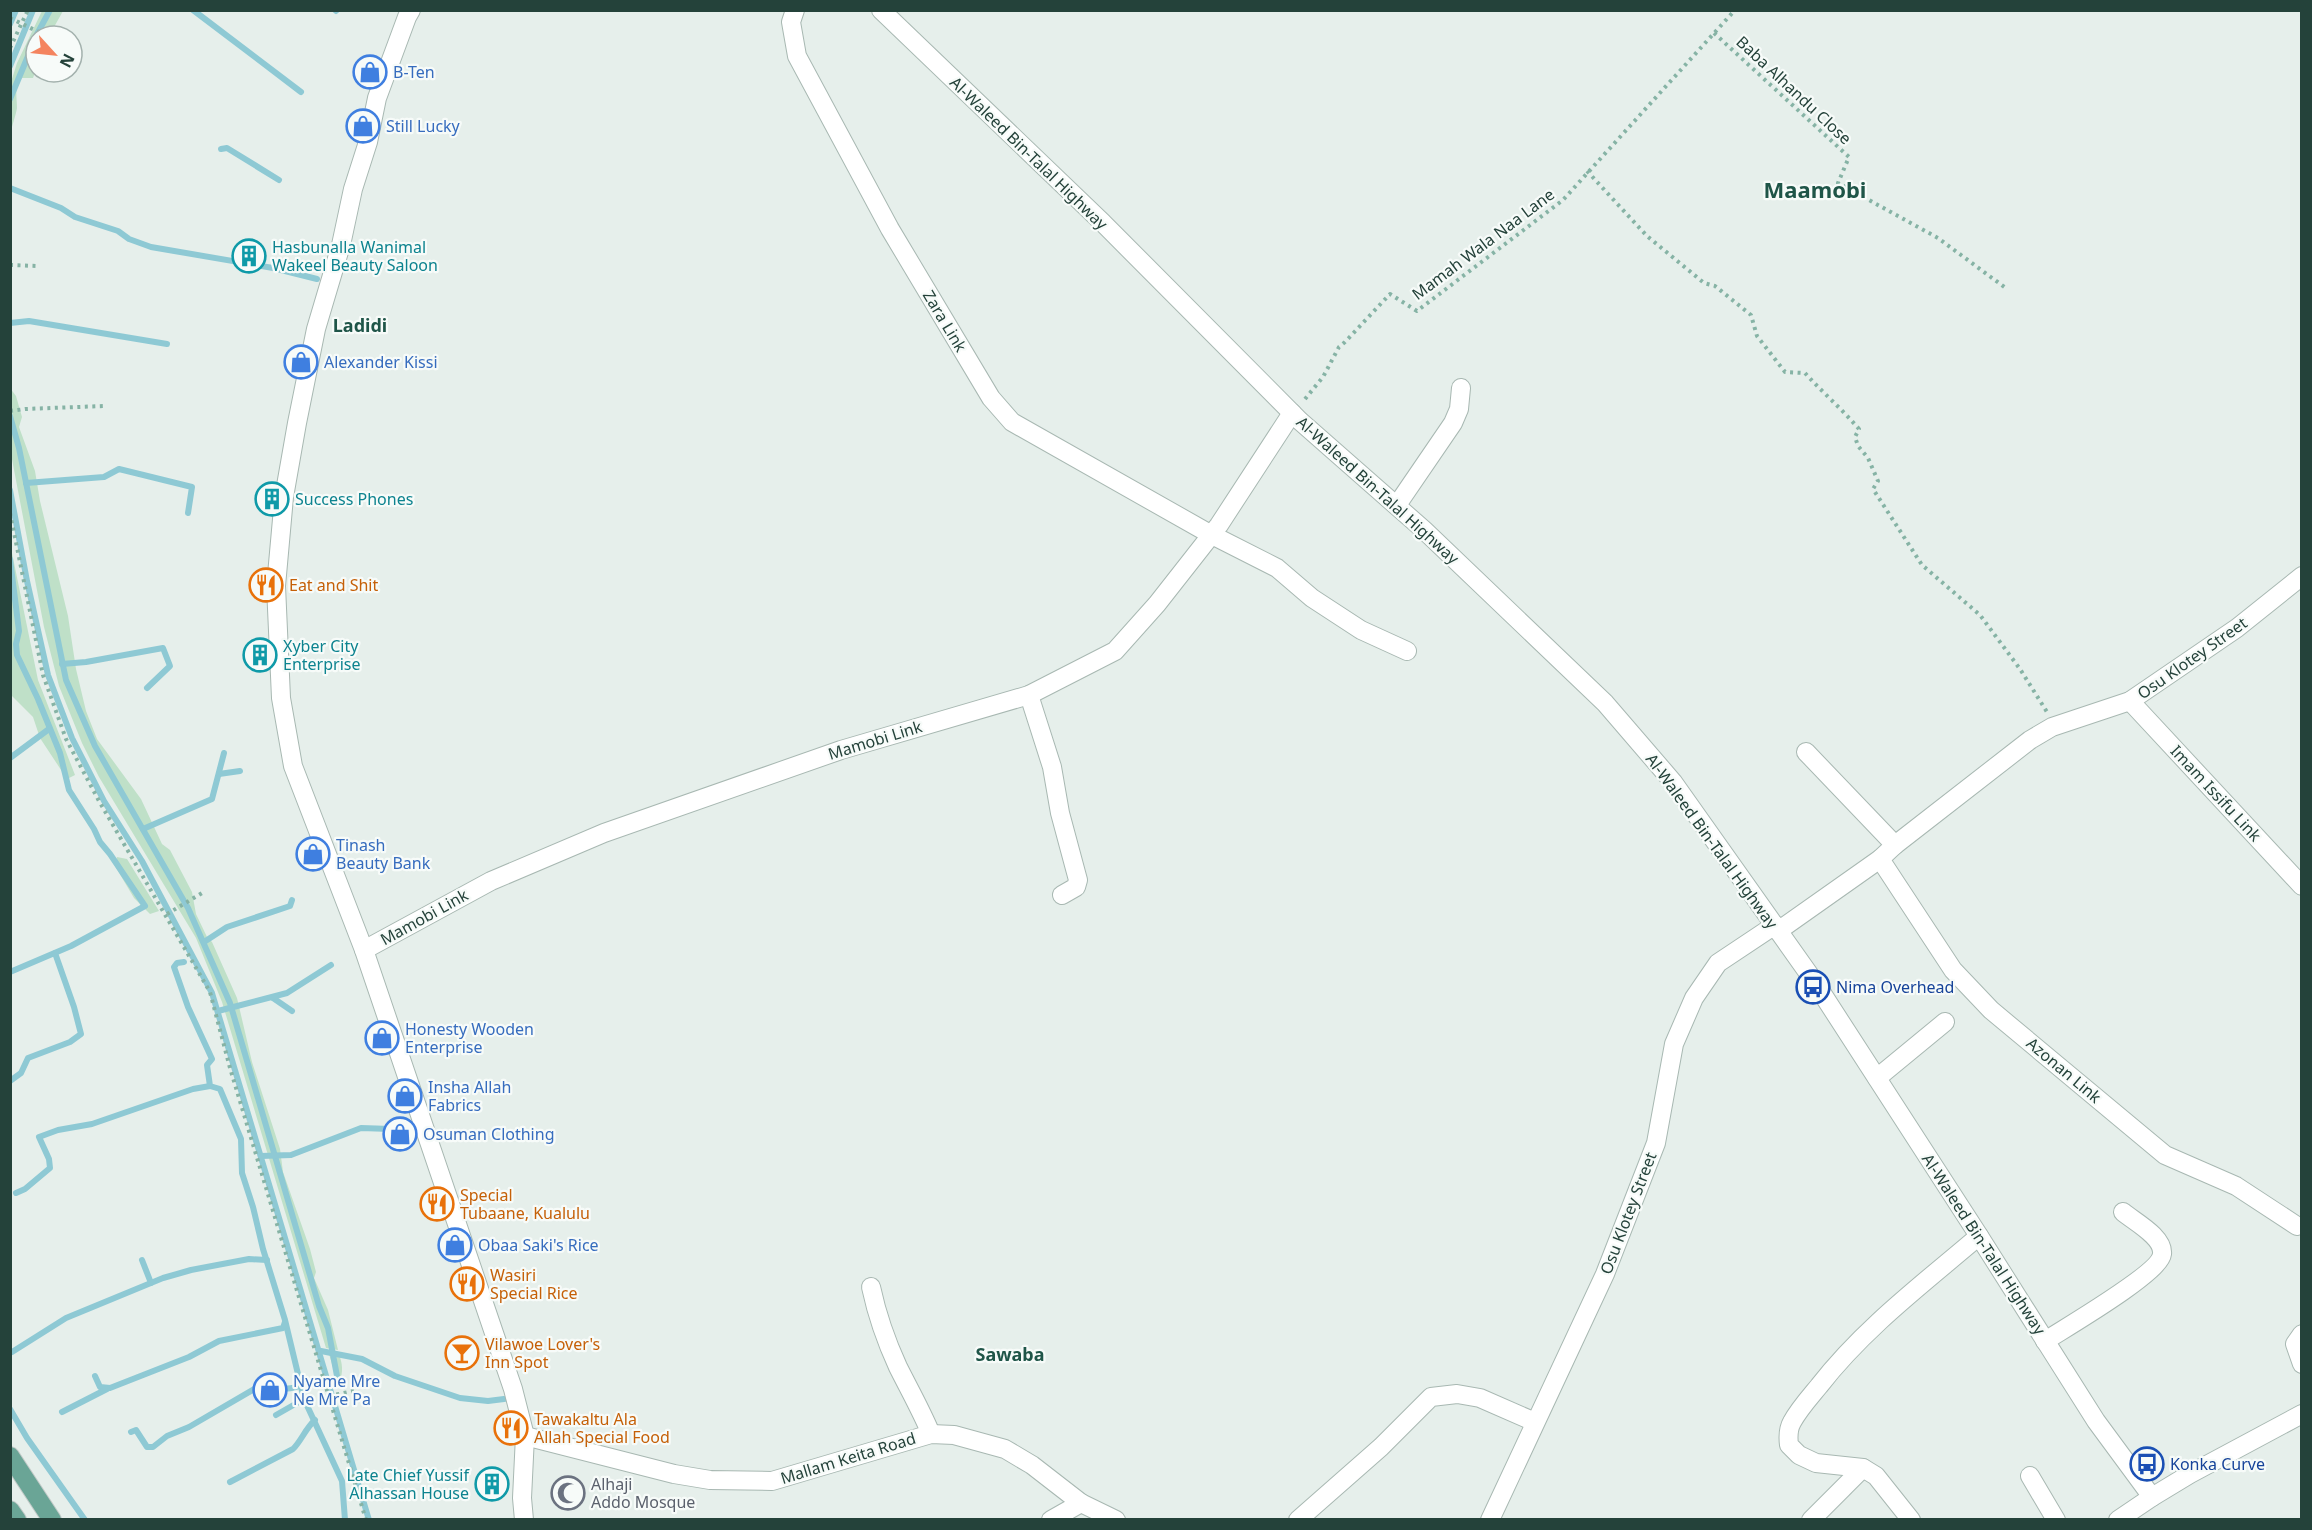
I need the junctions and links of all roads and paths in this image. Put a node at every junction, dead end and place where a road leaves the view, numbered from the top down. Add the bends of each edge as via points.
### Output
1 (28, 10) edge
2 (411, 10) edge
3 (795, 10) edge
4 (881, 10) edge
5 (1735, 10) edge
6 (10, 18) edge
7 (21, 24) junction
8 (24, 25) edge
9 (1714, 33) junction
10 (10, 48) edge
11 (1587, 171) junction
12 (10, 265) edge
13 (38, 266) dead end
14 (2007, 289) dead end
15 (1461, 388) dead end
16 (104, 406) dead end
17 (10, 411) edge
18 (1293, 413) junction
19 (1396, 505) junction
20 (10, 513) edge
21 (1210, 534) junction
22 (2301, 576) edge
23 (1407, 651) dead end
24 (1029, 695) junction
25 (2130, 701) junction
26 (2052, 727) junction
27 (1806, 752) dead end
28 (1895, 845) junction
29 (1880, 859) junction
30 (2301, 886) edge
31 (202, 893) dead end
32 (1062, 895) dead end
33 (167, 915) junction
34 (1777, 928) junction
35 (364, 950) junction
36 (1945, 1022) dead end
37 (1877, 1078) junction
38 (2123, 1212) dead end
39 (2297, 1226) dead end
40 (1979, 1236) junction
41 (871, 1287) dead end
42 (2301, 1334) edge
43 (2045, 1341) junction
44 (2301, 1364) edge
45 (358, 1390) dead end
46 (329, 1396) junction
47 (2301, 1414) edge
48 (1536, 1422) junction
49 (931, 1434) junction
50 (525, 1436) junction
51 (10, 1456) edge
52 (1863, 1468) junction
53 (2030, 1476) dead end
54 (2152, 1497) junction
55 (1081, 1503) junction
56 (10, 1510) edge
57 (17, 1520) edge
58 (52, 1520) edge
59 (366, 1520) edge
60 (524, 1520) edge
61 (1051, 1520) edge
62 (1116, 1520) edge
63 (1298, 1520) edge
64 (1490, 1520) edge
65 (1811, 1520) edge
66 (1911, 1520) edge
67 (2056, 1520) edge
68 (2118, 1520) edge

1 - 7 path
2 - 35 street via 377,99 316,328 284,497 276,586 281,698 293,766
3 - 21 street, Zara Link via 791,22 797,56 890,229 991,398 1012,422
4 - 18 street, Al-Waleed Bin-Talal Highway
5 - 9 path, Mamah Wala Naa Lane
6 - 7 path
7 - 8 path
7 - 10 path
9 - 11 path, Mamah Wala Naa Lane
9 - 14 path, Baba Alhandu Close via 1849,157 1838,183 1938,238
11 - 18 path, Mamah Wala Naa Lane via 1563,200 1417,310 1389,294 1338,346 1323,377
11 - 26 path via 1647,236 1751,315 1757,336 1785,372 1805,373 1860,429 1855,437 1857,446 1868,458 1878,481 1873,489 1884,510 1904,533 1922,565 1980,615 2046,709
12 - 13 path
15 - 19 street via 1453,423
16 - 17 path
18 - 19 street, Al-Waleed Bin-Talal Highway
18 - 21 street, Mamobi Link
19 - 34 street, Al-Waleed Bin-Talal Highway via 1605,702 1672,782
20 - 33 path via 43,675 66,739
21 - 23 street, Zara Link via 1277,568 1312,598 1361,630
21 - 24 street, Mamobi Link via 1115,651
22 - 25 street, Osu Klotey Street via 2229,634
24 - 32 street via 1052,767 1078,880 1076,886
24 - 35 street, Mamobi Link via 840,750 604,833 491,881
25 - 26 street, Osu Klotey Street
25 - 30 street, Imam Issifu Link
26 - 28 street, Osu Klotey Street
27 - 28 street
28 - 29 street, Osu Klotey Street
29 - 34 street, Osu Klotey Street
29 - 39 street, Azonan Link via 1953,970 1991,1010 2165,1155 2236,1186
31 - 33 path
33 - 46 path via 210,992
34 - 37 street, Al-Waleed Bin-Talal Highway
34 - 48 street, Osu Klotey Street via 1718,963 1694,998 1674,1044 1656,1143 1605,1274
35 - 50 street via 513,1389
36 - 37 street
37 - 40 street, Al-Waleed Bin-Talal Highway
38 - 43 street via 2159,1240 2162,1254 2157,1265
40 - 43 street, Al-Waleed Bin-Talal Highway
40 - 52 street via 1859,1340 1791,1424 1789,1445 1798,1455 1816,1463
41 - 49 street via 893,1355
42 - 44 street via 2295,1344
43 - 54 street, Al-Waleed Bin-Talal Highway via 2096,1421
45 - 46 path
46 - 59 path
47 - 54 street
48 - 63 street via 1480,1398 1457,1394 1431,1397
48 - 64 street, Osu Klotey Street
49 - 50 street, Mallam Keita Road via 772,1481 710,1480
49 - 55 street, Mallam Keita Road via 954,1435 1005,1449
50 - 60 street
51 - 58 main road
52 - 65 street
52 - 66 street via 1875,1476
53 - 67 street
54 - 68 street
55 - 61 street
55 - 62 street, Mallam Keita Road
56 - 57 main road

